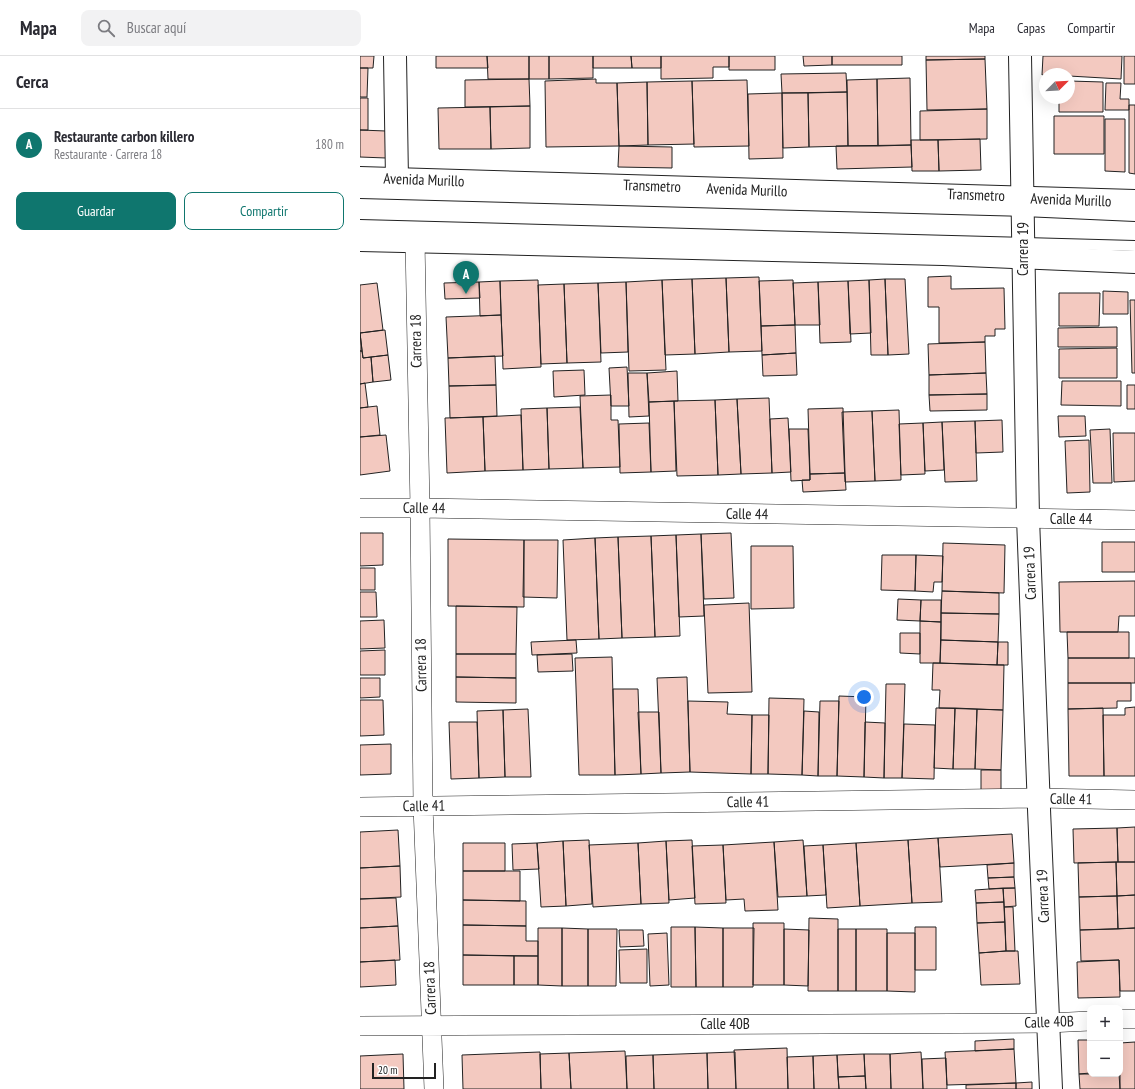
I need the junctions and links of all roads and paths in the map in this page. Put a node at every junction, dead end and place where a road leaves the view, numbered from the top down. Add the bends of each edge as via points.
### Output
1 (395, 56) edge
2 (1020, 56) edge
3 (360, 178) edge
4 (397, 179) junction
5 (360, 193) edge
6 (1135, 201) edge
7 (1023, 205) junction
8 (1135, 216) edge
9 (360, 225) edge
10 (360, 240) edge
11 (415, 240) junction
12 (1135, 246) edge
13 (1023, 250) junction
14 (1135, 262) edge
15 (360, 508) edge
16 (420, 508) junction
17 (1028, 519) junction
18 (1135, 520) edge
19 (1039, 798) junction
20 (1135, 800) edge
21 (423, 806) junction
22 (360, 807) edge
23 (1123, 1019) edge
24 (1135, 1019) edge
25 (1087, 1021) edge
26 (1048, 1023) junction
27 (431, 1025) junction
28 (360, 1026) edge
29 (434, 1089) edge
30 (1050, 1089) edge

1 - 4 main road
2 - 7 main road, Carrera 19
3 - 4 main road, Avenida Murillo
4 - 7 main road, Avenida Murillo
5 - 7 lane, Transmetro
6 - 7 main road, Avenida Murillo
7 - 8 lane, Transmetro
7 - 13 main road, Carrera 19
9 - 13 lane
10 - 11 main road
11 - 13 main road
11 - 16 street, Carrera 18
12 - 13 lane
13 - 14 main road via 1094,260
13 - 17 main road, Carrera 19
15 - 16 street, Calle 44
16 - 17 street, Calle 44
16 - 21 street, Carrera 18
17 - 18 street, Calle 44
17 - 19 main road, Carrera 19
19 - 20 street, Calle 41
19 - 21 street, Calle 41
19 - 26 main road, Carrera 19
21 - 22 street, Calle 41
21 - 27 street, Carrera 18
23 - 24 street
25 - 26 street, Calle 40B
26 - 27 street, Calle 40B
26 - 30 main road, Carrera 19
27 - 28 street, Calle 40B
27 - 29 street, Carrera 18

